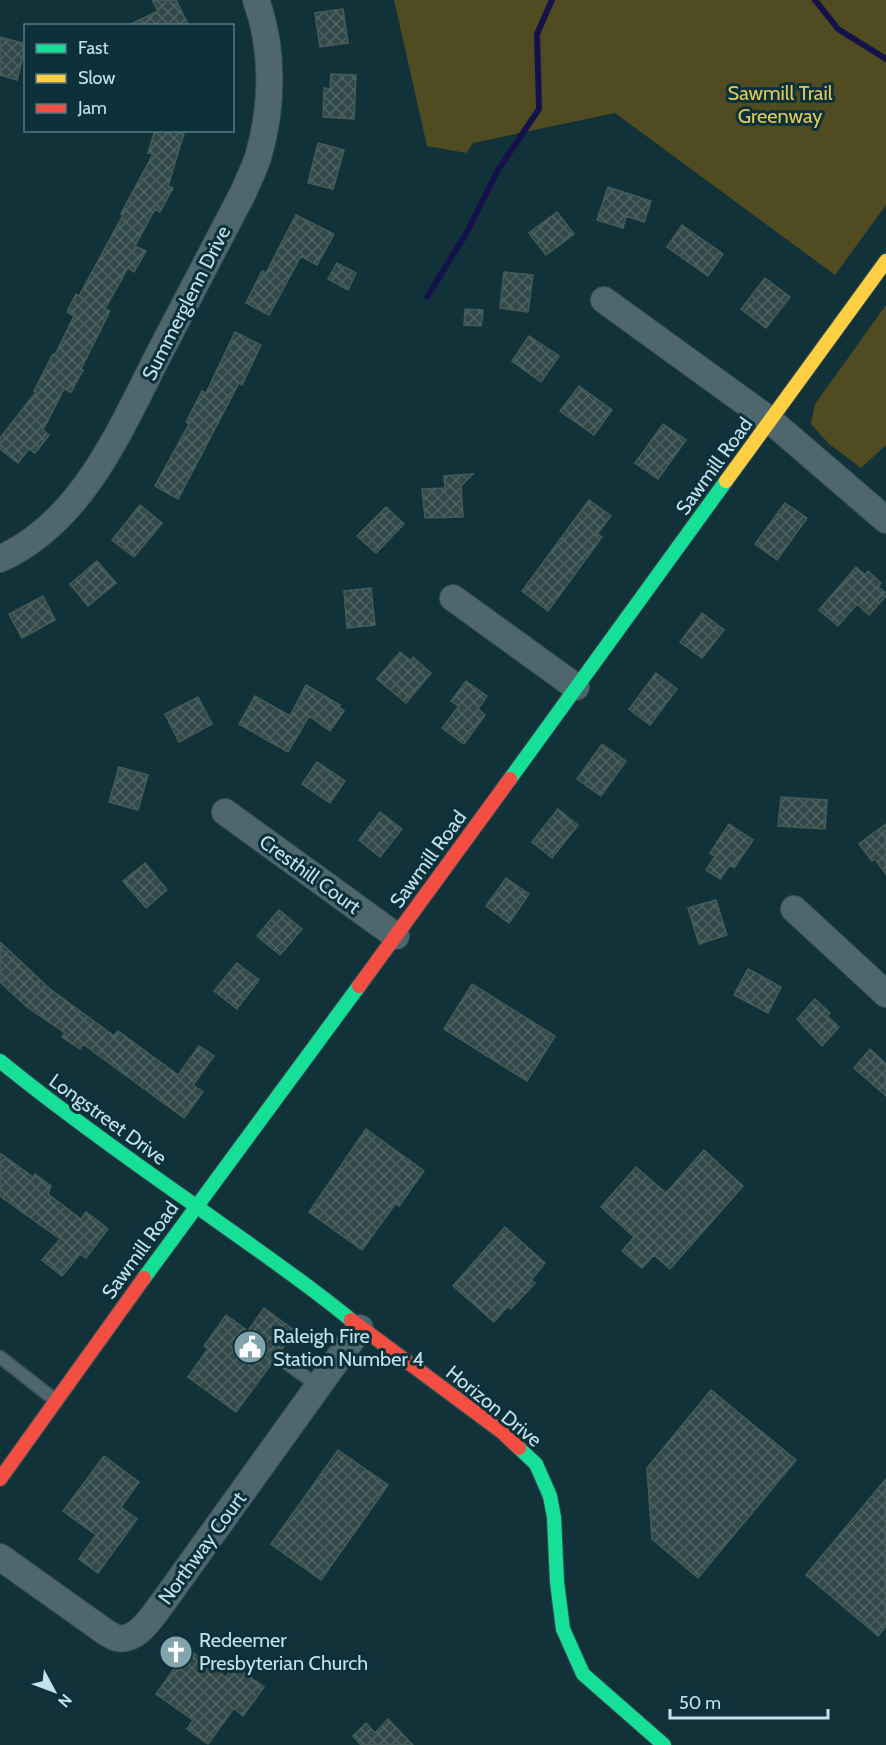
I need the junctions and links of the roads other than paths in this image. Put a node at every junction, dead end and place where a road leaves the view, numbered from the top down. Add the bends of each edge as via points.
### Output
1 (256, 0) edge
2 (886, 261) edge
3 (604, 300) dead end
4 (771, 421) junction
5 (886, 520) edge
6 (0, 559) edge
7 (453, 598) dead end
8 (576, 687) junction
9 (225, 813) dead end
10 (794, 909) dead end
11 (396, 936) junction
12 (886, 994) edge
13 (0, 1061) edge
14 (195, 1206) junction
15 (360, 1328) junction
16 (0, 1356) edge
17 (277, 1356) dead end
18 (318, 1386) junction
19 (56, 1400) junction
20 (0, 1479) edge
21 (0, 1557) edge
22 (664, 1745) edge

1 - 6 street, Summerglenn Drive via 266,34 269,97 258,158 244,191 91,478 43,532
2 - 4 street, Sawmill Road
3 - 4 street
4 - 5 street
4 - 8 street, Sawmill Road
7 - 8 street
8 - 11 street, Sawmill Road
9 - 11 street, Cresthill Court
10 - 12 street
11 - 14 street, Sawmill Road
13 - 14 street, Longstreet Drive
14 - 15 street, Horizon Drive via 273,1259
14 - 19 street, Sawmill Road
15 - 18 street, Northway Court
15 - 22 street, Horizon Drive via 502,1432 536,1464 554,1516 563,1629 583,1674
16 - 19 lane
17 - 18 lane
18 - 21 street, Northway Court via 164,1601 140,1630 129,1636 110,1635
19 - 20 street, Sawmill Road

